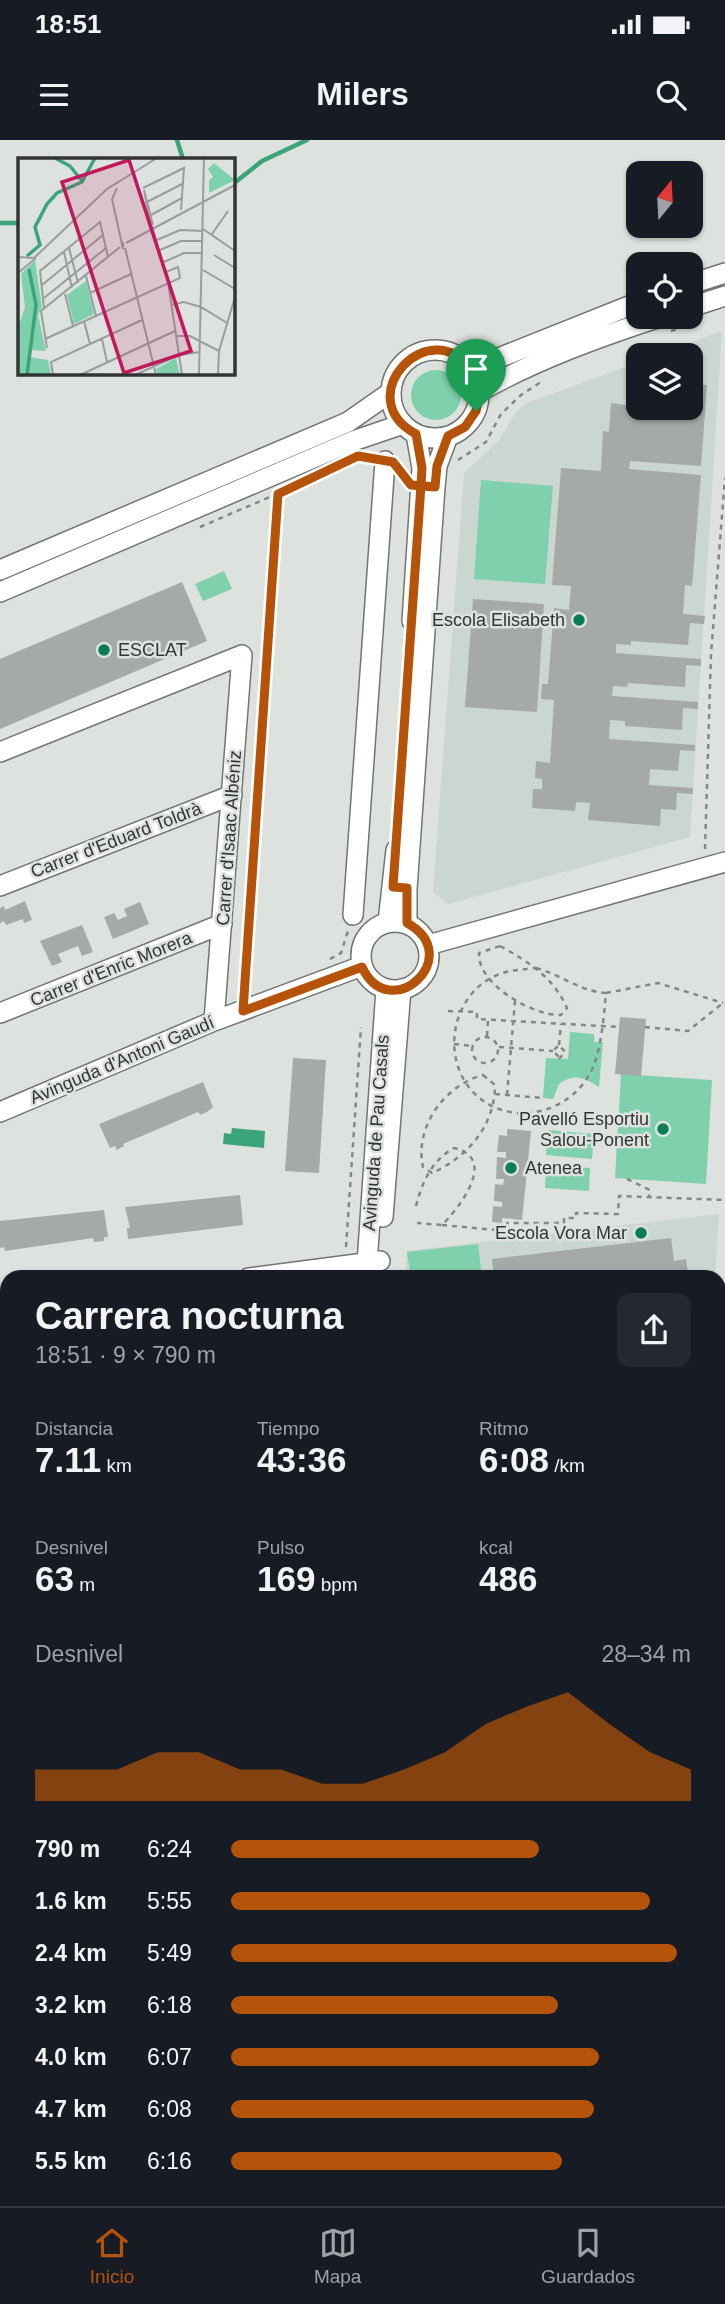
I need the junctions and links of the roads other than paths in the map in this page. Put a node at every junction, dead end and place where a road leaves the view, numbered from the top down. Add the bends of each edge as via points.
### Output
1 (725, 273) edge
2 (703, 280) edge
3 (725, 296) edge
4 (626, 307) edge
5 (703, 309) edge
6 (637, 329) edge
7 (465, 362) junction
8 (391, 392) junction
9 (479, 392) junction
10 (410, 429) junction
11 (448, 436) junction
12 (384, 461) dead end
13 (0, 570) edge
14 (0, 592) edge
15 (0, 751) edge
16 (232, 795) junction
17 (717, 864) edge
18 (0, 886) edge
19 (353, 915) road end
20 (398, 923) junction
21 (222, 924) junction
22 (201, 933) junction
23 (428, 945) junction
24 (220, 951) junction
25 (362, 967) junction
26 (394, 989) junction
27 (0, 1013) edge
28 (214, 1021) junction
29 (0, 1112) edge
30 (308, 1270) edge
31 (373, 1270) edge
32 (587, 2206) edge
33 (593, 2206) edge
34 (603, 2206) edge

1 - 2 street
3 - 5 street
4 - 7 street via 491,361
6 - 9 street via 614,332 504,377
7 - 8 street via 446,352 418,354 401,366
7 - 9 street
8 - 10 street via 394,409
8 - 13 street via 348,422
9 - 11 street via 473,417
10 - 11 street via 432,438
10 - 14 street via 353,441
10 - 20 street via 422,468
11 - 20 street via 436,477 407,888
12 - 19 street
15 - 16 street, Carrer d'Isaac Albéniz via 242,656
16 - 18 street, Carrer d'Eduard Toldrà
16 - 21 street, Carrer d'Isaac Albéniz
17 - 23 street
20 - 23 street via 416,928
20 - 25 street via 376,927 363,941
21 - 22 street, Carrer d'Enric Morera
21 - 24 street, Carrer d'Isaac Albéniz
22 - 24 street
22 - 27 street, Carrer d'Enric Morera
23 - 26 street via 423,976
24 - 28 street, Carrer d'Isaac Albéniz
25 - 26 street via 369,978
25 - 28 street, Avinguda d'Antoni Gaudí
26 - 31 street, Avinguda de Pau Casals
28 - 29 street, Avinguda d'Antoni Gaudí
30 - 31 street via 345,1265
32 - 33 street
33 - 34 street

